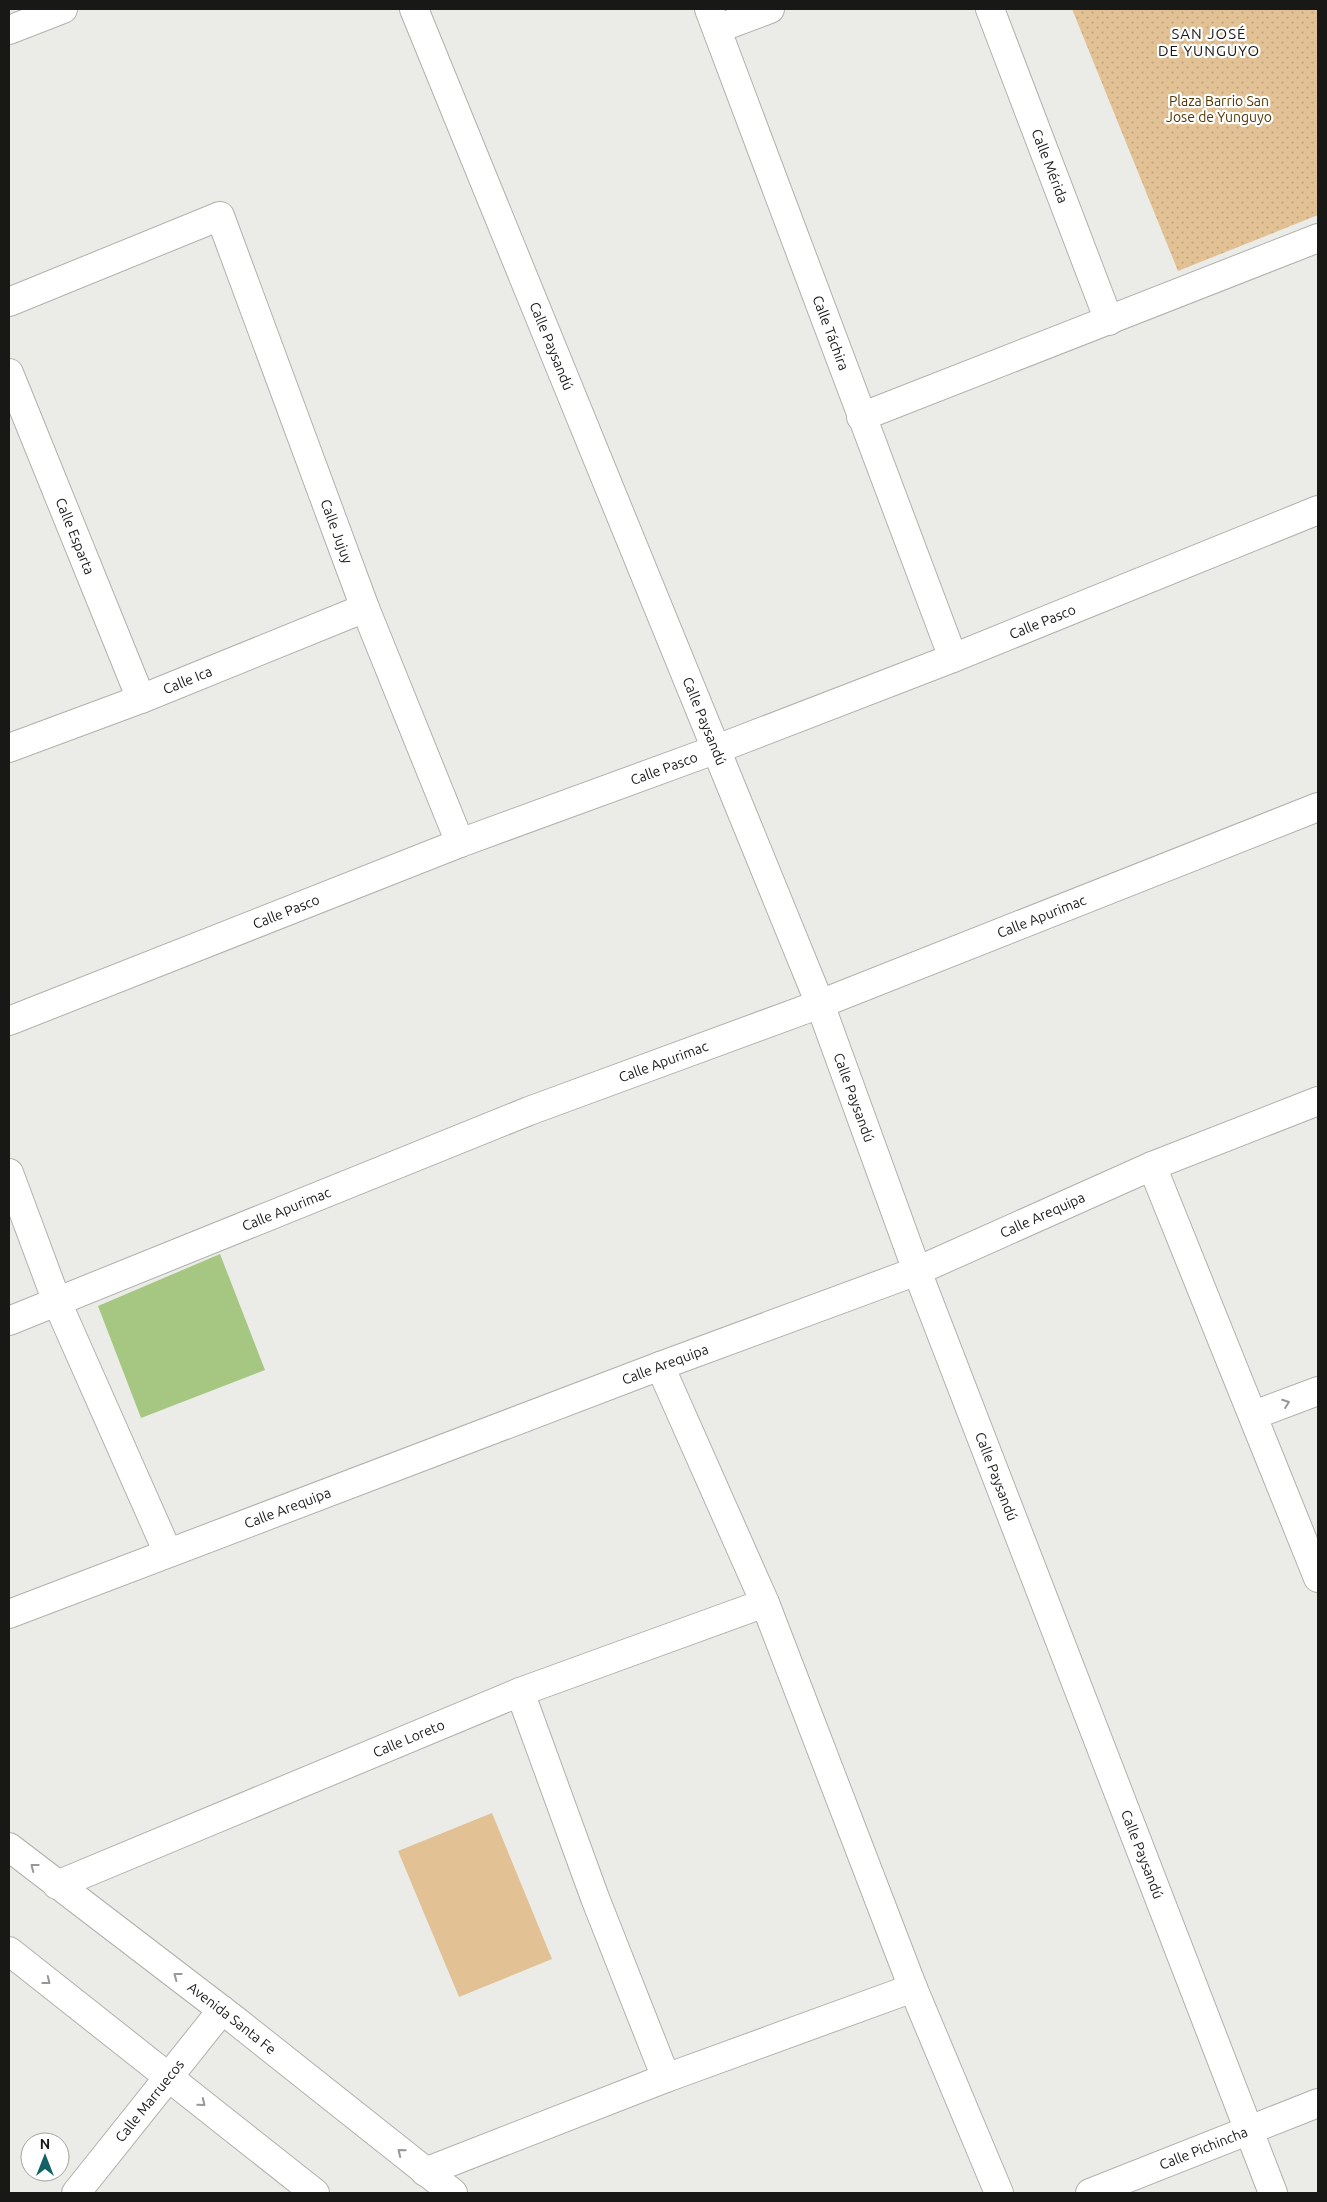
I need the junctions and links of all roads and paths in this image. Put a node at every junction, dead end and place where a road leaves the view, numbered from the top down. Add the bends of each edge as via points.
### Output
1 (63, 9) edge
2 (414, 9) edge
3 (770, 9) edge
4 (990, 9) edge
5 (713, 19) edge
6 (9, 30) edge
7 (1318, 238) edge
8 (9, 302) edge
9 (1109, 322) junction
10 (9, 373) edge
11 (861, 417) junction
12 (1318, 510) edge
13 (365, 608) junction
14 (953, 658) junction
15 (141, 700) junction
16 (9, 748) edge
17 (717, 749) junction
18 (1318, 807) edge
19 (460, 844) junction
20 (820, 1004) junction
21 (9, 1022) edge
22 (1318, 1101) edge
23 (1152, 1166) junction
24 (9, 1173) edge
25 (917, 1271) junction
26 (57, 1302) junction
27 (9, 1321) edge
28 (660, 1366) junction
29 (1318, 1392) edge
30 (1254, 1415) junction
31 (168, 1553) junction
32 (1318, 1578) edge
33 (765, 1603) junction
34 (9, 1614) edge
35 (520, 1692) junction
36 (9, 1847) edge
37 (58, 1885) junction
38 (9, 1951) edge
39 (913, 1988) junction
40 (222, 2010) junction
41 (168, 2077) junction
42 (666, 2078) junction
43 (1318, 2103) edge
44 (1248, 2131) junction
45 (426, 2172) junction
46 (76, 2193) edge
47 (315, 2193) edge
48 (453, 2193) edge
49 (999, 2193) edge
50 (1090, 2193) edge
51 (1273, 2193) edge

1 - 6 street
2 - 17 street, Calle Paysandú
3 - 5 street
4 - 9 street, Calle Mérida
5 - 11 street, Calle Táchira
7 - 9 street
8 - 13 street, Calle Jujuy via 220,216
9 - 11 street
10 - 15 street, Calle Esparta
11 - 14 street, Calle Táchira
12 - 14 street, Calle Pasco
13 - 15 street, Calle Ica
13 - 19 street, Calle Jujuy
14 - 17 street, Calle Pasco
15 - 16 street, Calle Ica
17 - 19 street, Calle Pasco
17 - 20 street, Calle Paysandú
18 - 20 street, Calle Apurimac
19 - 21 street, Calle Pasco
20 - 25 street, Calle Paysandú
20 - 26 street, Calle Apurimac via 528,1111
22 - 23 street, Calle Arequipa
23 - 25 street, Calle Arequipa
23 - 30 street
24 - 26 street
25 - 28 street, Calle Arequipa
25 - 44 street, Calle Paysandú
26 - 27 street, Calle Apurimac
26 - 31 street
28 - 31 street, Calle Arequipa
28 - 33 street
30 -> 29 street
30 - 32 street
31 - 34 street, Calle Arequipa
33 - 35 street, Calle Loreto
33 - 39 street
35 - 37 street, Calle Loreto
35 - 42 street via 595,1898
37 -> 36 street, Avenida Santa Fe
40 -> 37 street, Avenida Santa Fe
38 -> 41 street
39 - 42 street
39 - 49 street
40 - 41 street, Calle Marruecos
45 -> 40 street, Avenida Santa Fe
41 - 46 street, Calle Marruecos
41 -> 47 street
42 - 45 street
43 - 44 street, Calle Pichincha
44 - 50 street, Calle Pichincha
44 - 51 street, Calle Paysandú
45 - 48 street, Avenida Santa Fe

